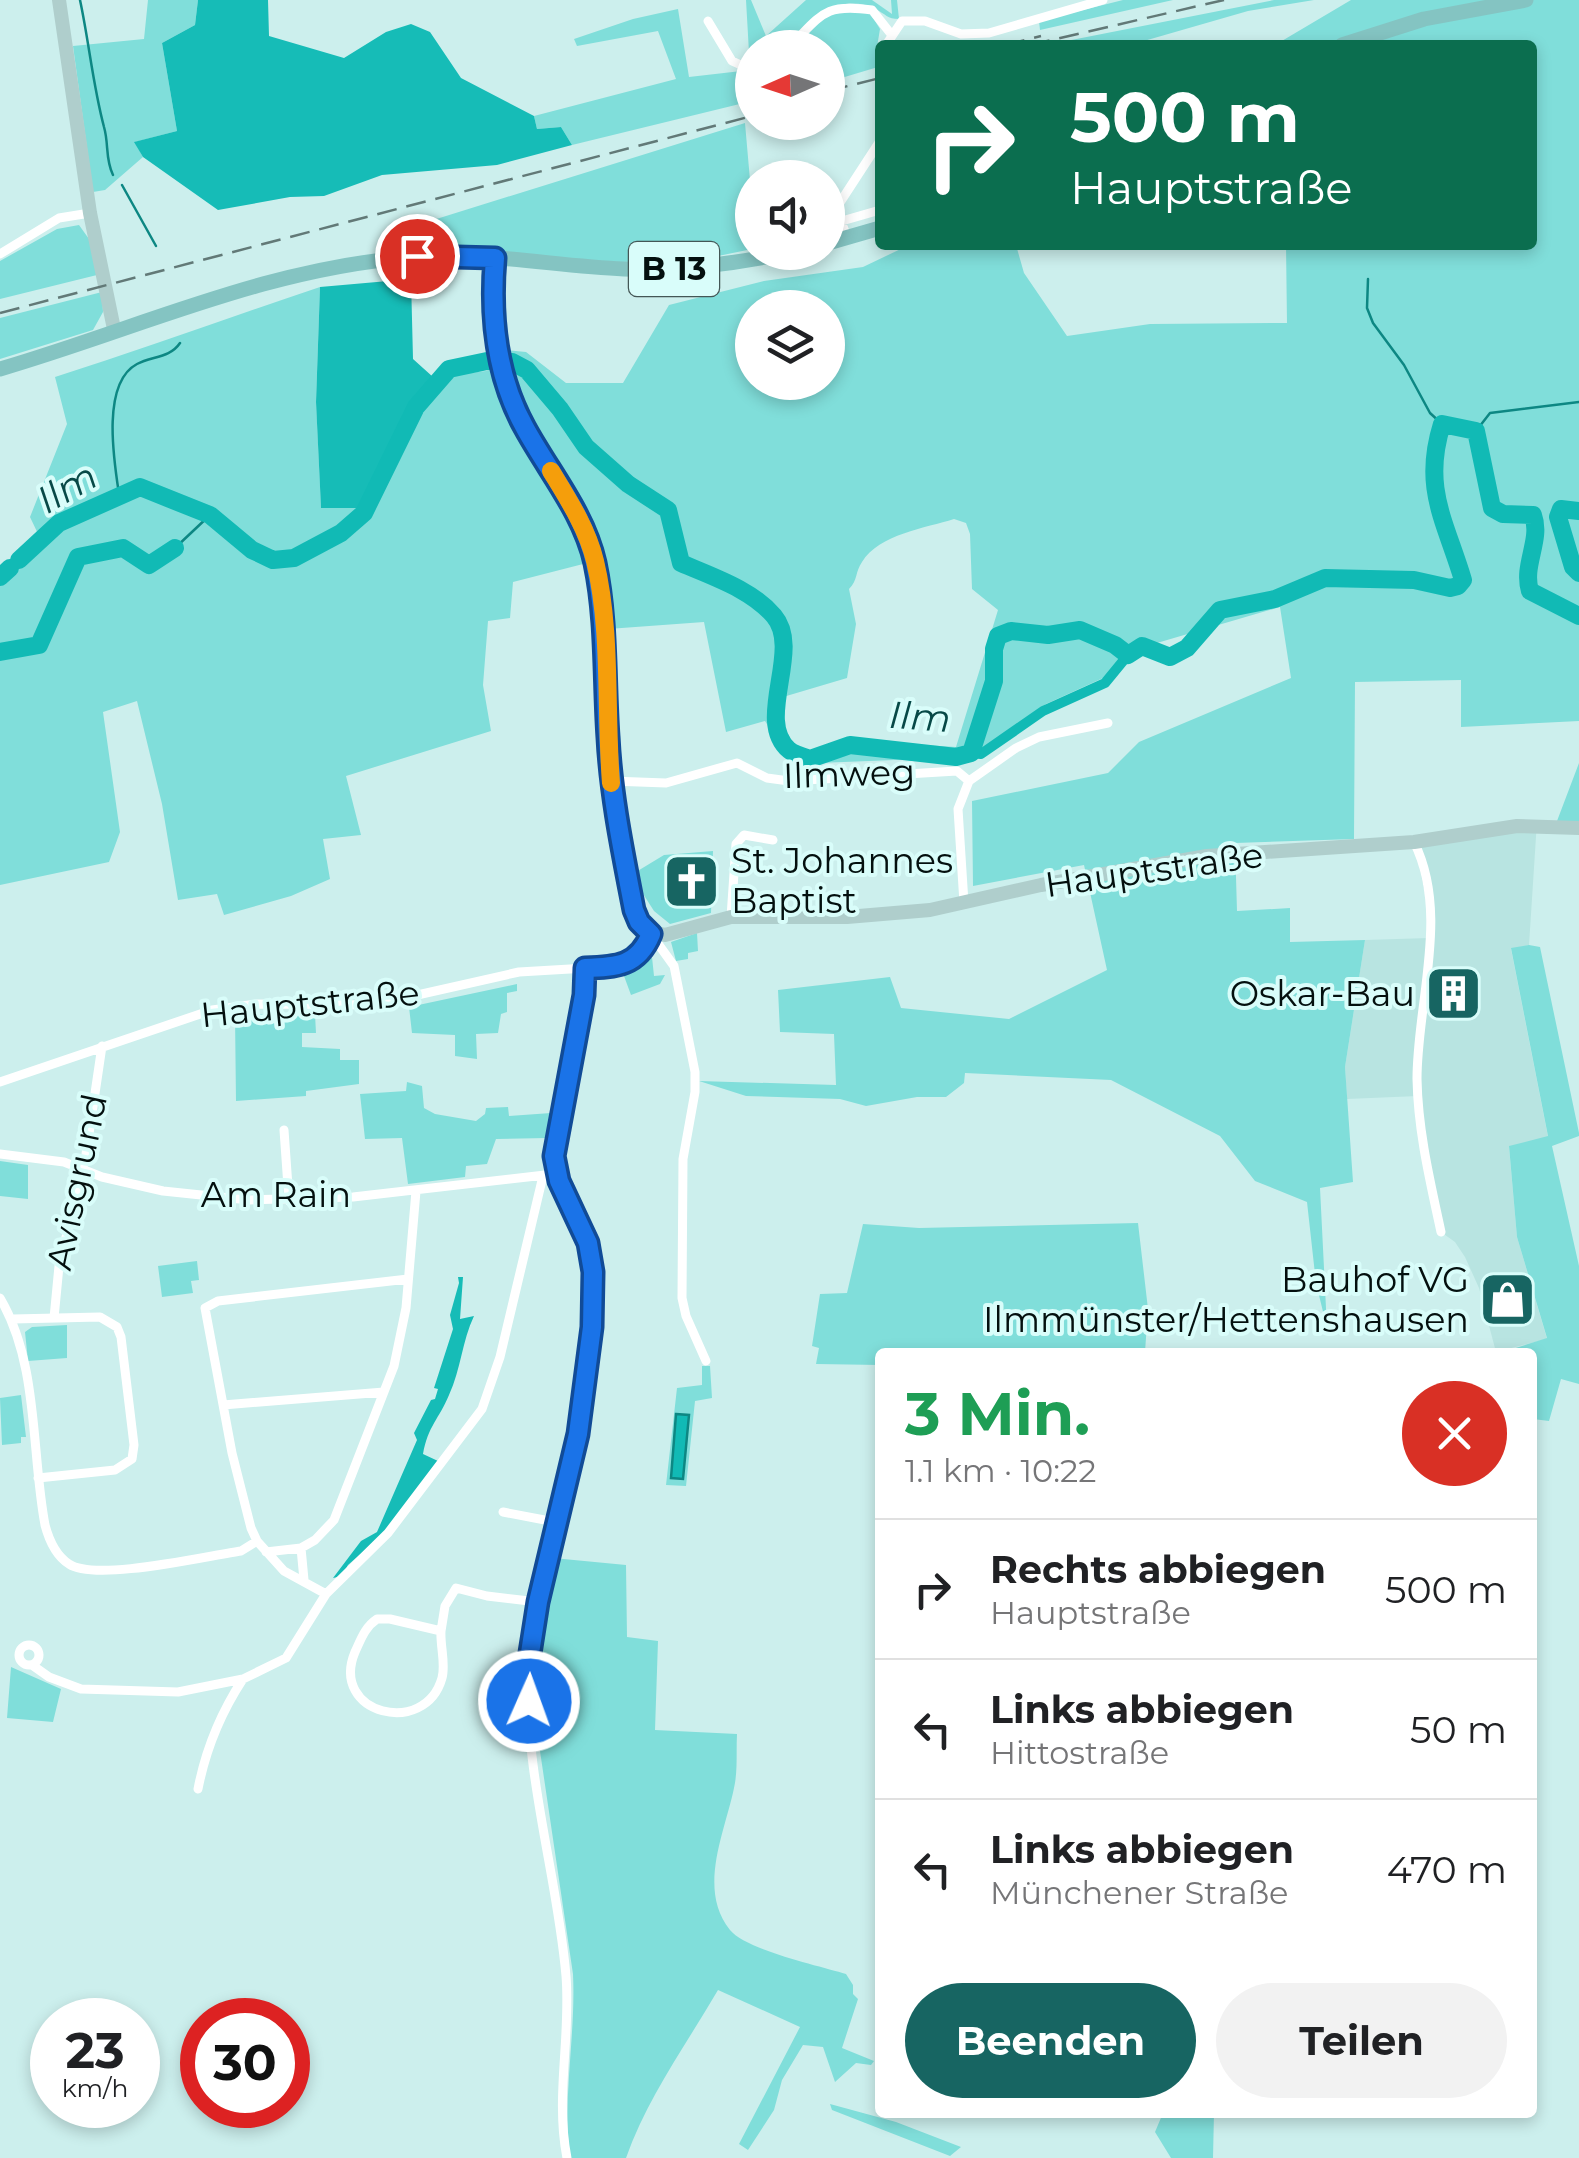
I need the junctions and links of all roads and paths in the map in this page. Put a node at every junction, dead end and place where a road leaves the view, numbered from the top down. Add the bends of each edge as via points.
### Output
1 (58, 0) edge
2 (1103, 0) edge
3 (1526, 0) edge
4 (708, 21) dead end
5 (807, 30) edge
6 (891, 34) junction
7 (888, 40) edge
8 (1358, 40) edge
9 (735, 63) edge
10 (875, 149) edge
11 (845, 195) edge
12 (90, 212) junction
13 (875, 213) edge
14 (845, 228) edge
15 (875, 228) edge
16 (845, 229) edge
17 (0, 254) edge
18 (495, 258) junction
19 (735, 263) edge
20 (114, 329) junction
21 (0, 368) edge
22 (1108, 723) dead end
23 (611, 780) junction
24 (969, 782) junction
25 (1579, 828) edge
26 (773, 840) dead end
27 (1414, 842) junction
28 (964, 903) junction
29 (731, 917) junction
30 (651, 934) junction
31 (585, 968) junction
32 (102, 1046) junction
33 (0, 1082) edge
34 (284, 1130) dead end
35 (0, 1154) edge
36 (81, 1168) junction
37 (556, 1172) junction
38 (543, 1176) junction
39 (416, 1190) junction
40 (289, 1200) junction
41 (1440, 1232) dead end
42 (408, 1278) junction
43 (0, 1298) edge
44 (54, 1318) junction
45 (13, 1320) junction
46 (706, 1361) dead end
47 (384, 1392) junction
48 (223, 1404) junction
49 (38, 1478) junction
50 (502, 1512) dead end
51 (555, 1522) junction
52 (257, 1541) junction
53 (301, 1548) junction
54 (266, 1552) junction
55 (304, 1580) junction
56 (326, 1594) junction
57 (538, 1602) junction
58 (441, 1631) junction
59 (32, 1665) dead end
60 (243, 1679) junction
61 (198, 1789) dead end
62 (567, 2158) edge

1 - 12 street
2 - 6 street via 989,32 961,34 902,21
3 - 8 main road via 1436,16
4 - 9 street
5 - 6 street via 841,6 872,10
6 - 7 street
10 - 11 street
12 - 17 street via 58,218
12 - 20 street
13 - 14 street
15 - 16 main road
18 - 19 main road, B 13 via 663,270
18 - 20 main road, B 13 via 417,256 304,272
18 - 23 street via 492,317 505,379 595,561
20 - 21 main road, B 13
22 - 24 street via 1025,743
23 - 24 street, Ilmweg via 666,783 737,763 782,781 958,771
23 - 30 street via 634,910
24 - 28 street, Ilmweg via 958,809
25 - 27 street, Hauptstraße via 1517,826
26 - 29 street via 744,835 736,844
27 - 28 street, Hauptstraße via 1207,856
27 - 41 street via 1424,860 1430,918 1419,1122
28 - 29 street, Hauptstraße via 847,917
29 - 30 street, Hauptstraße
30 - 31 street, Hauptstraße via 629,963
30 - 46 street via 674,966 696,1072 682,1171 682,1298
31 - 32 street, Hauptstraße via 519,972 373,1005 233,1006
31 - 37 street
32 - 33 street, Hauptstraße
32 - 36 street, Avisgrund
34 - 40 street
35 - 36 street, Am Rain
36 - 40 street, Am Rain via 186,1196
36 - 44 street, Avisgrund
37 - 38 street, Am Rain
37 - 51 street via 588,1243 594,1300 584,1401
38 - 39 street, Am Rain
38 - 56 street via 482,1409 388,1533
39 - 40 street, Am Rain
39 - 42 street
42 - 47 street via 403,1332
42 - 48 street via 218,1301 205,1308
43 - 45 street
44 - 45 street, Avisgrund
44 - 49 street, Avisgrund via 100,1317 117,1327 135,1452 115,1470
45 - 49 street
47 - 48 street
47 - 53 street via 334,1520
48 - 52 street
49 - 52 street via 49,1539 80,1570 222,1554
50 - 51 street
51 - 57 street
52 - 54 street
53 - 54 street
53 - 55 street
54 - 55 street
55 - 56 street
56 - 60 street via 286,1658
57 - 58 street via 456,1588
57 - 62 street via 529,1718 566,1978 560,2125
58 - 58 street via 390,1619 371,1623 350,1667 352,1685 372,1707 397,1714 414,1710 443,1676
59 - 60 street via 82,1689 178,1692
60 - 61 street via 224,1708

